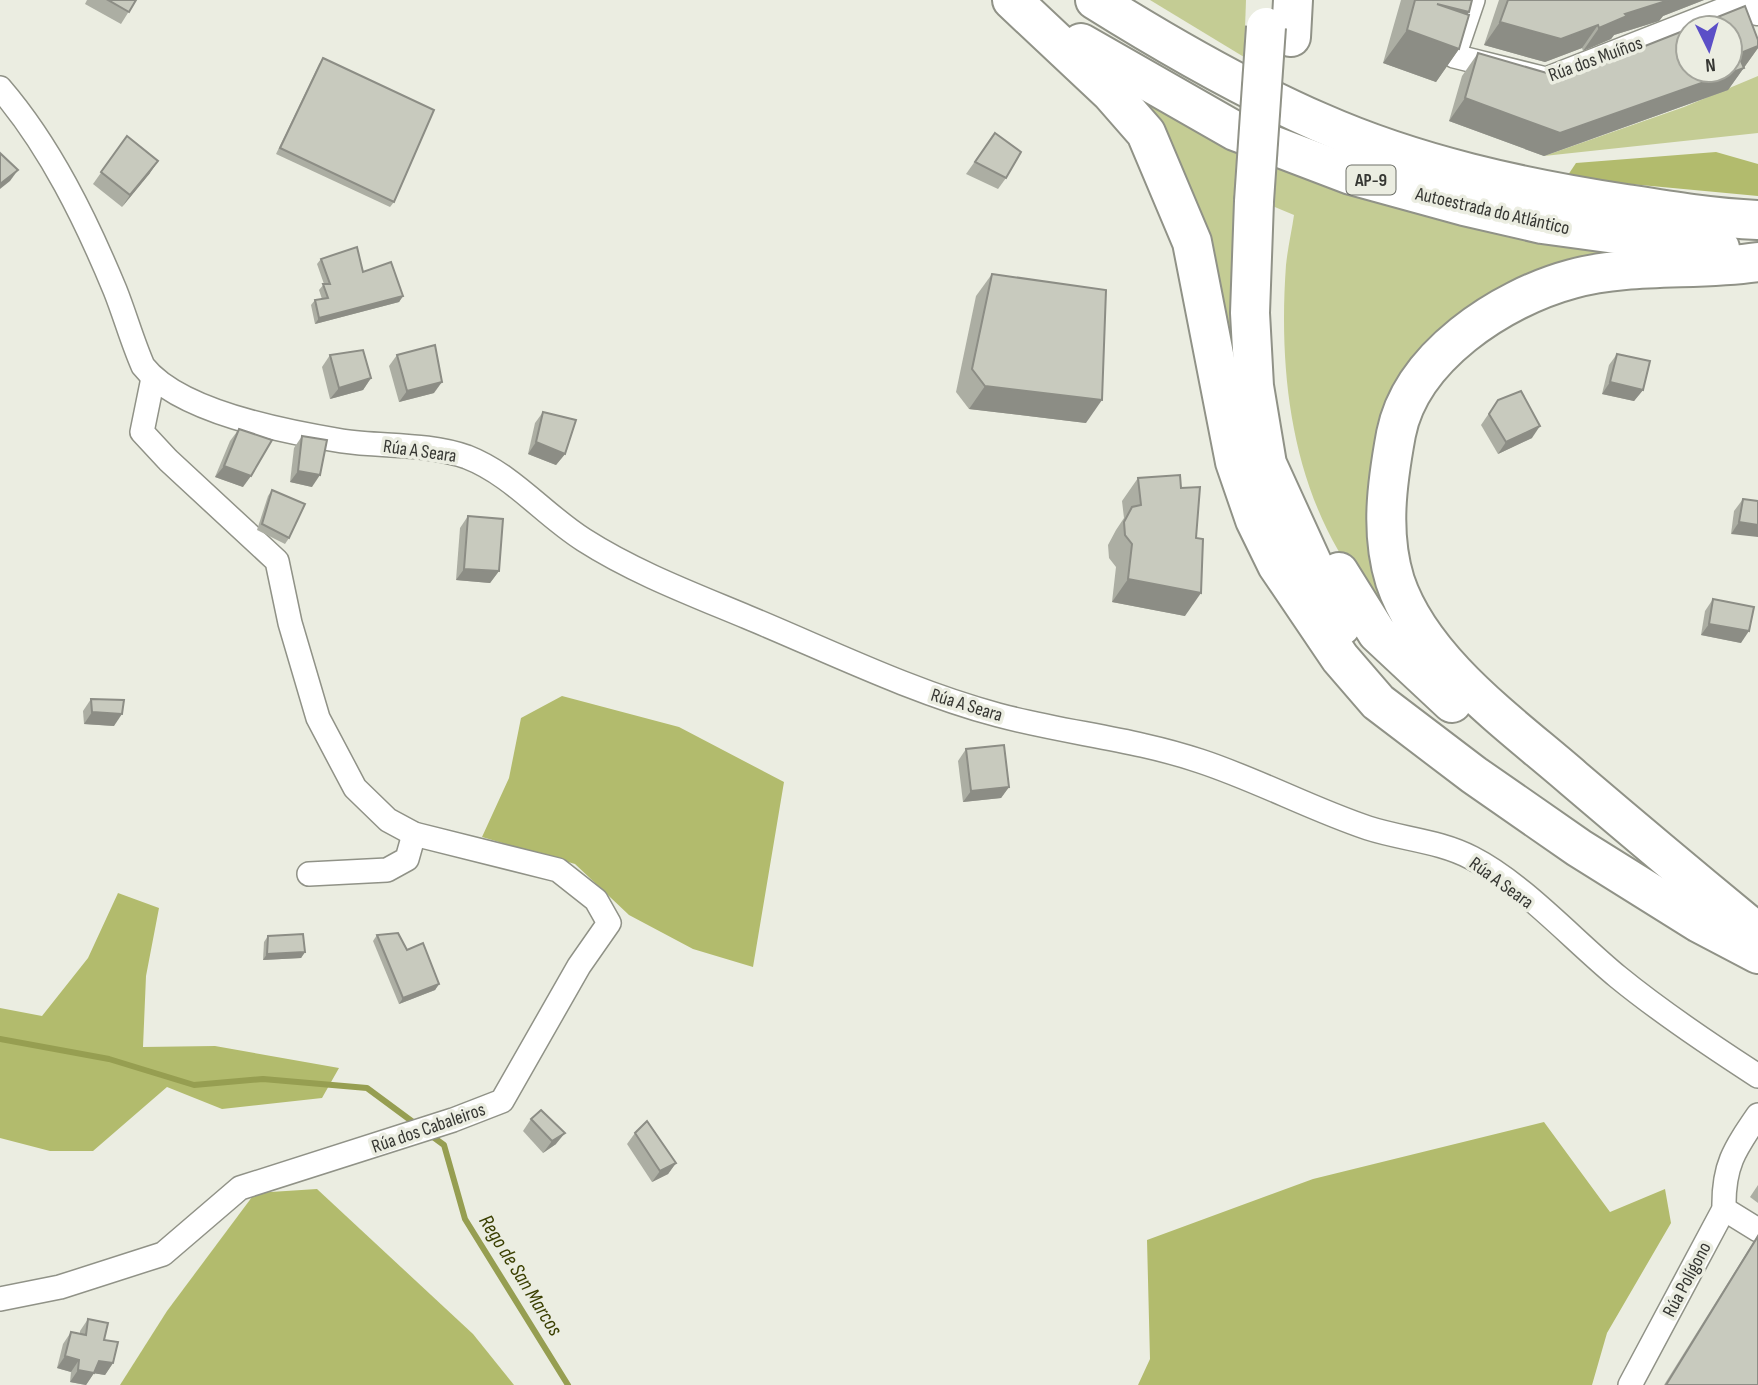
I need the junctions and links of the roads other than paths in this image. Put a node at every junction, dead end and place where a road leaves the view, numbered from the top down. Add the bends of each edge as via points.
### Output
1 (1012, 0) edge
2 (1023, 0) edge
3 (1095, 0) edge
4 (1473, 0) edge
5 (1750, 0) edge
6 (1758, 9) edge
7 (1280, 16) edge
8 (0, 88) edge
9 (1265, 205) junction
10 (1758, 220) edge
11 (1758, 252) edge
12 (1758, 262) edge
13 (153, 378) junction
14 (414, 834) junction
15 (1682, 872) junction
16 (309, 874) dead end
17 (1758, 933) edge
18 (1758, 954) edge
19 (1758, 1076) edge
20 (1758, 1115) edge
21 (1724, 1209) junction
22 (1758, 1230) edge
23 (0, 1299) edge
24 (1630, 1385) edge

1 - 18 highway via 1111,93 1146,133 1192,242 1235,462 1255,520 1277,565 1340,658 1378,702 1474,775 1578,848
2 - 11 highway, Autoestrada do Atlántico / AP-9 via 1082,44 1235,131 1351,175 1542,224
3 - 10 highway, Autoestrada do Atlántico / AP-9 via 1234,82 1321,123 1390,148 1536,191 1721,219
4 - 5 street, Rúa dos Muíños via 1454,56 1546,79
5 - 6 main road
7 - 9 highway, bridge
8 - 13 street, Rúa A Seara via 30,126 80,215 138,354
9 - 15 highway via 1269,319 1286,454 1302,507 1332,562 1377,633 1449,701
9 - 18 highway via 1250,313 1254,386 1267,464 1341,626 1453,739
12 - 15 highway via 1574,278 1514,299 1442,351 1401,411 1386,489 1387,535 1395,579 1426,642 1488,705
13 - 14 street via 142,432 277,561 318,718 355,788 388,820
13 - 19 street, Rúa A Seara via 213,409 282,429 462,456 510,481 555,520 618,559 922,690 995,714 1196,760 1368,828 1472,858 1521,893 1637,992
14 - 16 street via 407,859 387,870
14 - 23 street, Rúa dos Cabaleiros via 558,870 597,900 609,923 579,966 502,1101 240,1188 163,1254 60,1287
15 - 17 highway
20 - 21 street via 1723,1177
21 - 22 street
21 - 24 street, Rúa Polígono

